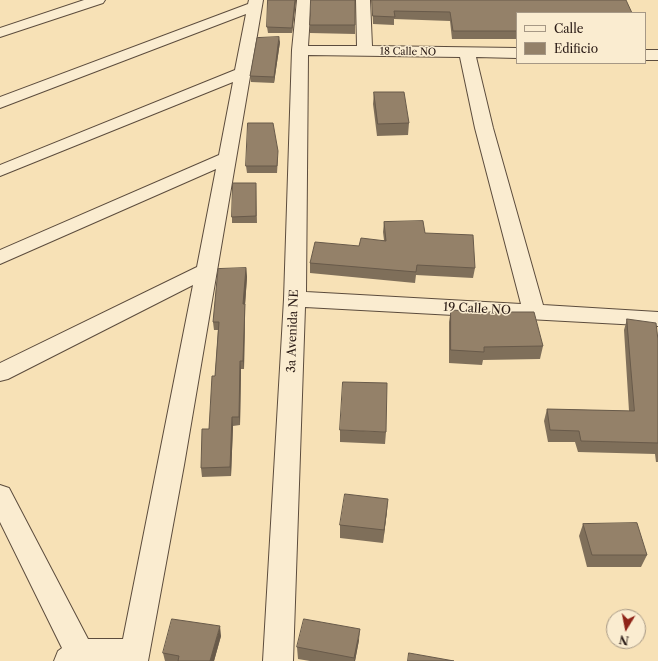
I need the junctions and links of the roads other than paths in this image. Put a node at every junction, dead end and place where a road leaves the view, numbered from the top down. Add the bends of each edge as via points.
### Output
1 (98, 0) edge
2 (304, 0) edge
3 (363, 0) edge
4 (255, 3) edge
5 (0, 33) edge
6 (300, 50) junction
7 (365, 52) junction
8 (467, 53) junction
9 (516, 53) edge
10 (646, 55) edge
11 (658, 55) edge
12 (242, 73) junction
13 (0, 103) edge
14 (227, 158) junction
15 (0, 171) edge
16 (0, 258) edge
17 (207, 270) junction
18 (295, 299) junction
19 (534, 312) junction
20 (658, 319) edge
21 (0, 373) edge
22 (0, 496) edge
23 (6, 527) edge
24 (74, 657) edge
25 (134, 657) edge
26 (278, 661) edge

1 - 5 street
2 - 6 street, 3a Avenida NE
3 - 7 street
4 - 12 street
4 - 13 street
6 - 7 street, 18 Calle NO
6 - 18 street, 3a Avenida NE
7 - 8 street, 18 Calle NO
8 - 9 street, 18 Calle NO
8 - 19 street via 484,128
10 - 11 street
12 - 14 street
12 - 15 street
14 - 16 street
14 - 17 street
17 - 21 street
17 - 25 street
18 - 19 street, 19 Calle NO
18 - 26 street, 3a Avenida NE
19 - 20 street, 19 Calle NO
22 - 23 street
23 - 24 street
24 - 25 street

